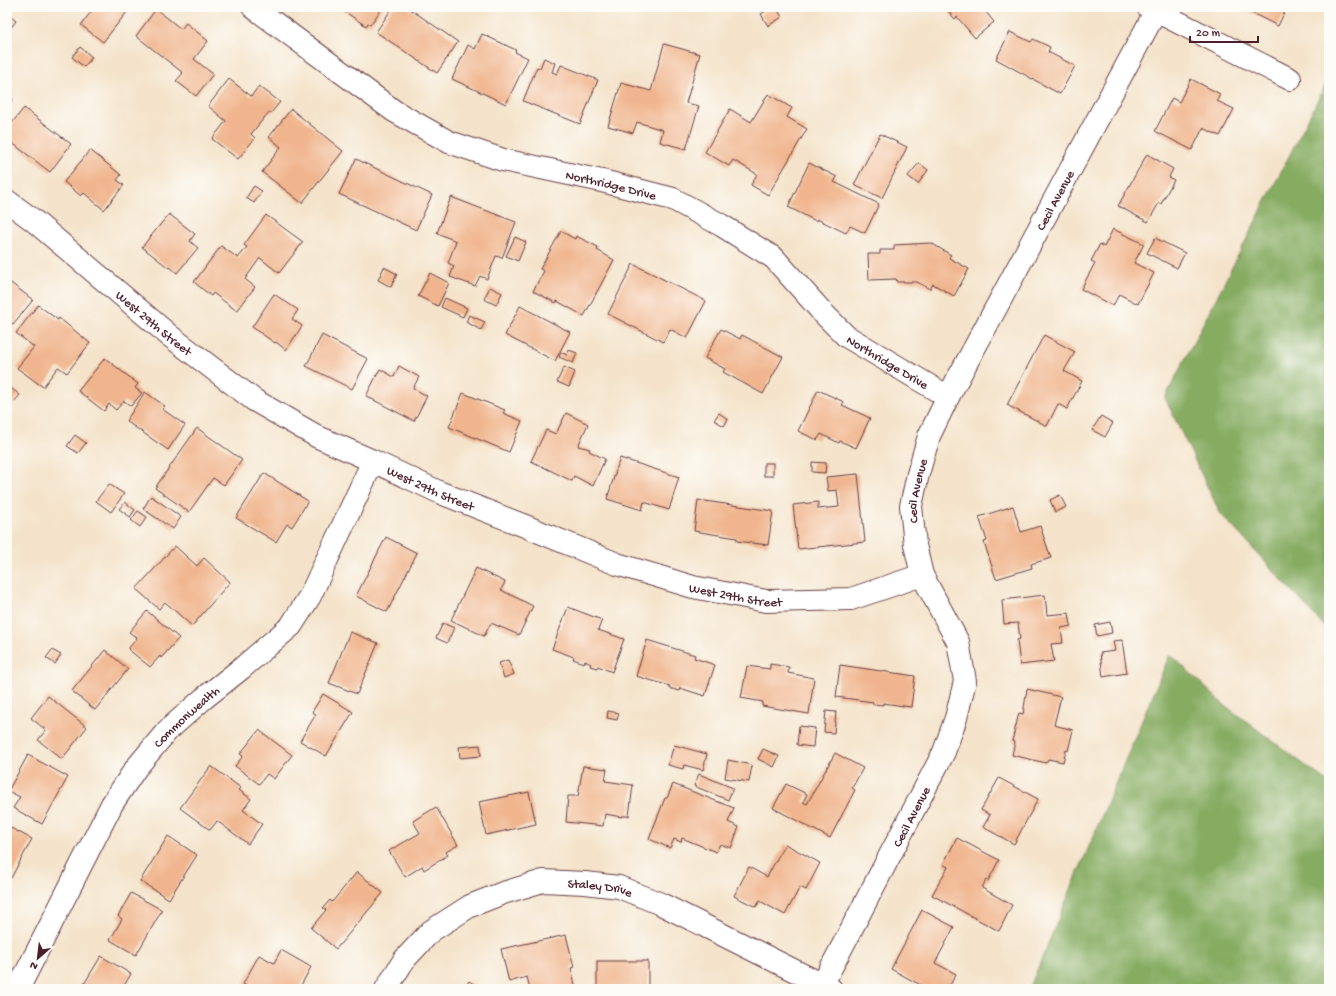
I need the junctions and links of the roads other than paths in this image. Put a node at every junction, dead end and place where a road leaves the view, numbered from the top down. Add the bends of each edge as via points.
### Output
1 (253, 7) edge
2 (1154, 9) edge
3 (1290, 79) dead end
4 (7, 201) edge
5 (948, 398) junction
6 (373, 461) junction
7 (922, 575) junction
8 (825, 987) edge
9 (18, 989) edge
10 (386, 989) edge

1 - 5 street, Northridge Drive via 394,111 449,142 503,160 672,199 721,225 774,258 846,336
2 - 3 street
2 - 5 street, Cecil Avenue
4 - 6 street, West 29th Street via 170,336 254,400 318,438
5 - 7 street, Cecil Avenue via 929,436 911,506 915,545
6 - 7 street, West 29th Street via 441,493 617,564 693,587 766,601 851,599
6 - 9 street, Commonwealth via 310,596 291,626 167,731 136,768 112,804
7 - 8 street, Cecil Avenue via 958,642 965,681 944,752
8 - 10 street, Staley Drive via 661,904 619,887 585,882 543,882 503,893 470,906 431,931 404,960

